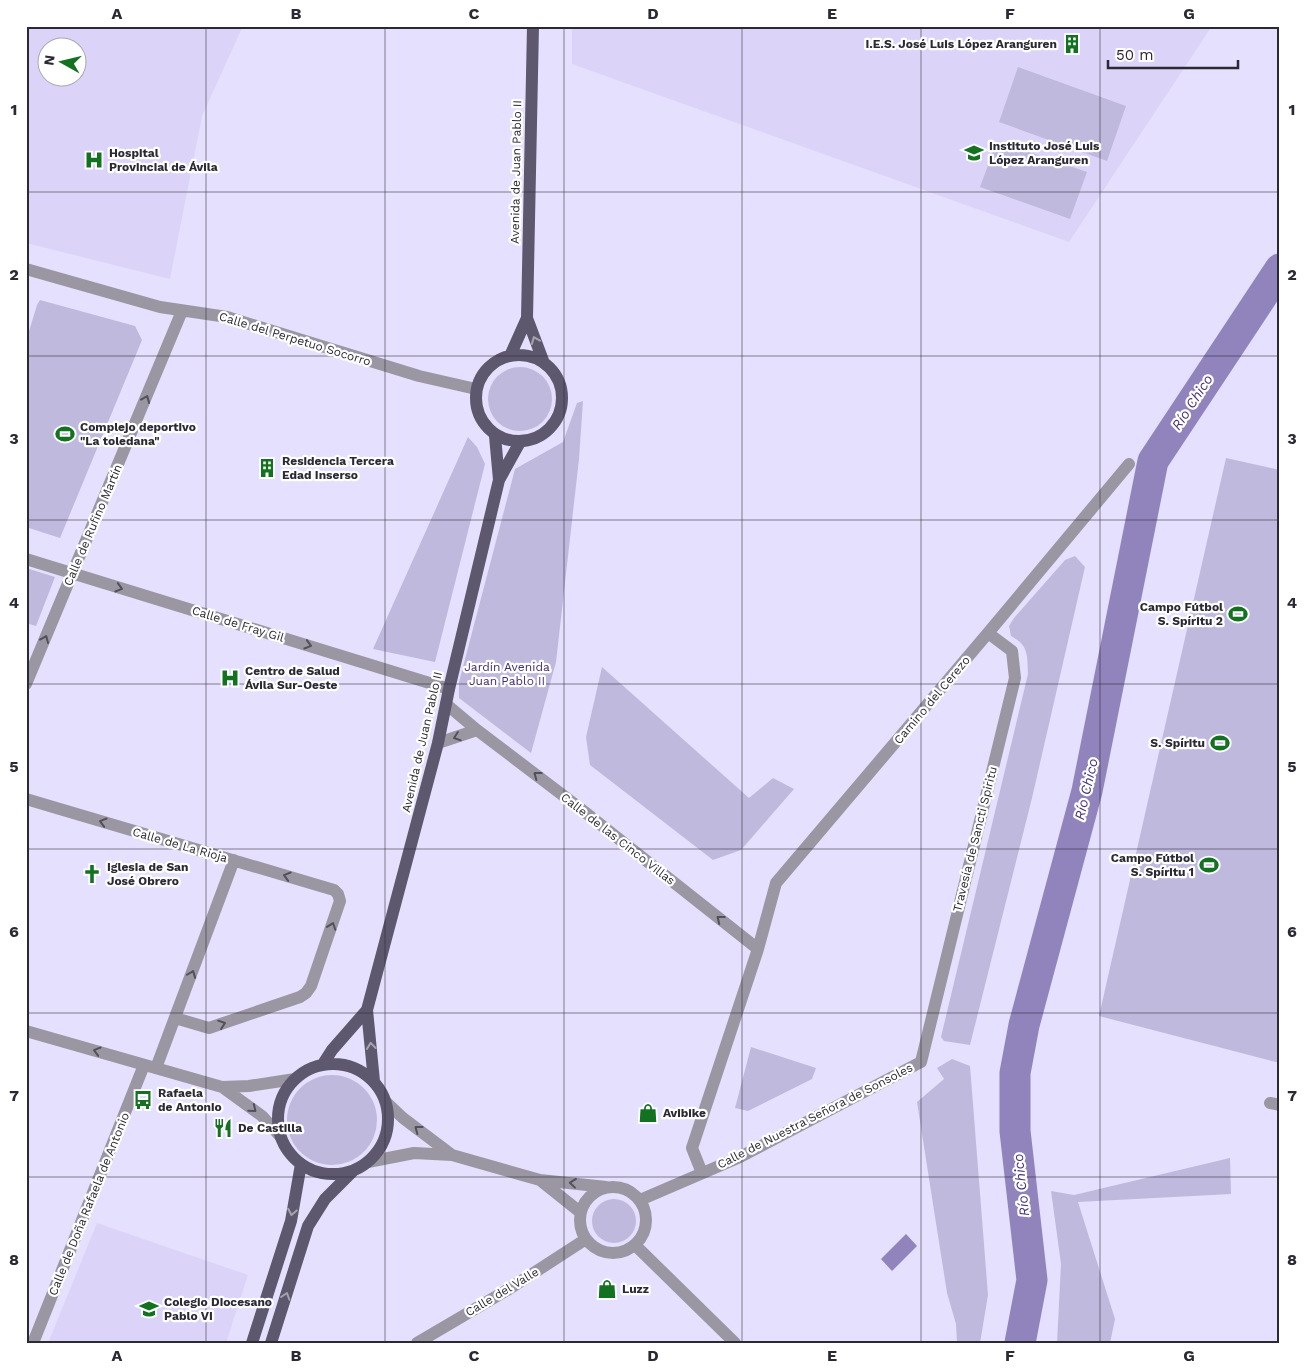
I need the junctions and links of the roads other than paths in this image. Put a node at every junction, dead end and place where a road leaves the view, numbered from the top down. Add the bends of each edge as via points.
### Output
1 (533, 26) edge
2 (26, 269) edge
3 (182, 311) junction
4 (526, 318) junction
5 (510, 356) junction
6 (544, 363) junction
7 (476, 389) junction
8 (495, 436) junction
9 (520, 442) junction
10 (1129, 464) dead end
11 (499, 480) junction
12 (26, 560) edge
13 (73, 573) junction
14 (988, 633) junction
15 (26, 684) edge
16 (449, 689) junction
17 (446, 704) junction
18 (476, 730) junction
19 (438, 743) junction
20 (26, 799) edge
21 (234, 860) junction
22 (758, 949) junction
23 (367, 1010) junction
24 (175, 1018) junction
25 (27, 1034) edge
26 (923, 1054) joint
27 (323, 1064) junction
28 (150, 1067) junction
29 (295, 1078) junction
30 (374, 1082) junction
31 (222, 1087) junction
32 (386, 1102) junction
33 (280, 1136) junction
34 (452, 1155) junction
35 (368, 1162) junction
36 (301, 1164) junction
37 (353, 1171) junction
38 (702, 1174) junction
39 (540, 1180) junction
40 (606, 1187) junction
41 (640, 1200) junction
42 (580, 1212) junction
43 (586, 1239) junction
44 (635, 1245) junction
45 (33, 1343) edge
46 (252, 1343) edge
47 (271, 1343) edge
48 (417, 1343) edge
49 (735, 1343) edge

1 - 4 main road, Avenida de Juan Pablo II
2 - 3 street, Calle del Perpetuo Socorro
3 - 7 street, Calle del Perpetuo Socorro via 227,317 419,376
13 -> 3 street, Calle de Rufino Martín
4 - 5 main road, Avenida de Juan Pablo II
6 -> 4 main road, Avenida de Juan Pablo II
5 - 6 main road via 528,355
5 - 7 main road via 488,367
6 - 9 main road via 560,383 561,410 546,433
7 - 8 main road via 478,416
8 - 9 main road
8 - 11 main road, Avenida de Juan Pablo II
9 - 11 main road, Avenida de Juan Pablo II
10 - 14 street, Camino del Cerezo
11 - 16 main road, Avenida de Juan Pablo II
12 - 13 street, Calle de Fray Gil
15 -> 13 street, Calle de Rufino Martín
13 -> 16 street, Calle de Fray Gil
14 - 22 street, Camino del Cerezo via 776,884
14 - 26 street, Travesía de Sancti Spiritu via 1012,651 1015,678
16 - 17 main road, Avenida de Juan Pablo II
17 - 18 street, Calle de las Cinco Villas
17 - 19 main road, Avenida de Juan Pablo II
18 -> 19 street
22 -> 18 street, Calle de las Cinco Villas via 581,808
19 - 23 main road, Avenida de Juan Pablo II
21 -> 20 street, Calle de La Rioja
24 -> 21 street, Calle de Doña Rafaela de Antonio
24 -> 21 street, Calle de La Rioja via 209,1028 300,997 311,986 340,901 338,894 334,890
22 - 38 street, Calle de Nuestra Señora de Sonsoles via 692,1148
23 - 27 main road, Avenida de Juan Pablo II
30 -> 23 main road, Avenida de Juan Pablo II
24 - 28 street, Calle de Doña Rafaela de Antonio
28 -> 25 street
26 - 38 street, Calle de Nuestra Señora de Sonsoles via 921,1062
27 - 29 main road
27 - 30 main road via 342,1064 359,1070
28 - 31 street
28 - 45 street, Calle de Doña Rafaela de Antonio
29 - 31 street
29 - 33 main road via 283,1095 278,1116
30 - 32 main road
31 -> 33 street via 262,1116
34 -> 32 street
32 - 35 main road via 388,1124 382,1145
33 - 36 main road via 288,1152
34 - 35 street via 414,1153
34 - 39 street
35 - 37 main road
36 - 37 main road via 318,1172 336,1174
36 -> 46 main road via 291,1221
47 -> 37 main road via 308,1226 325,1199
38 - 41 street, Calle de Nuestra Señora de Sonsoles
40 -> 39 street
39 - 42 street
40 - 41 street via 624,1188
40 - 42 street via 590,1196
41 - 44 street via 646,1218 642,1237
42 - 43 street via 581,1231
43 - 44 street via 592,1246 609,1253 619,1253
43 - 48 street, Calle del Valle
44 - 49 street

